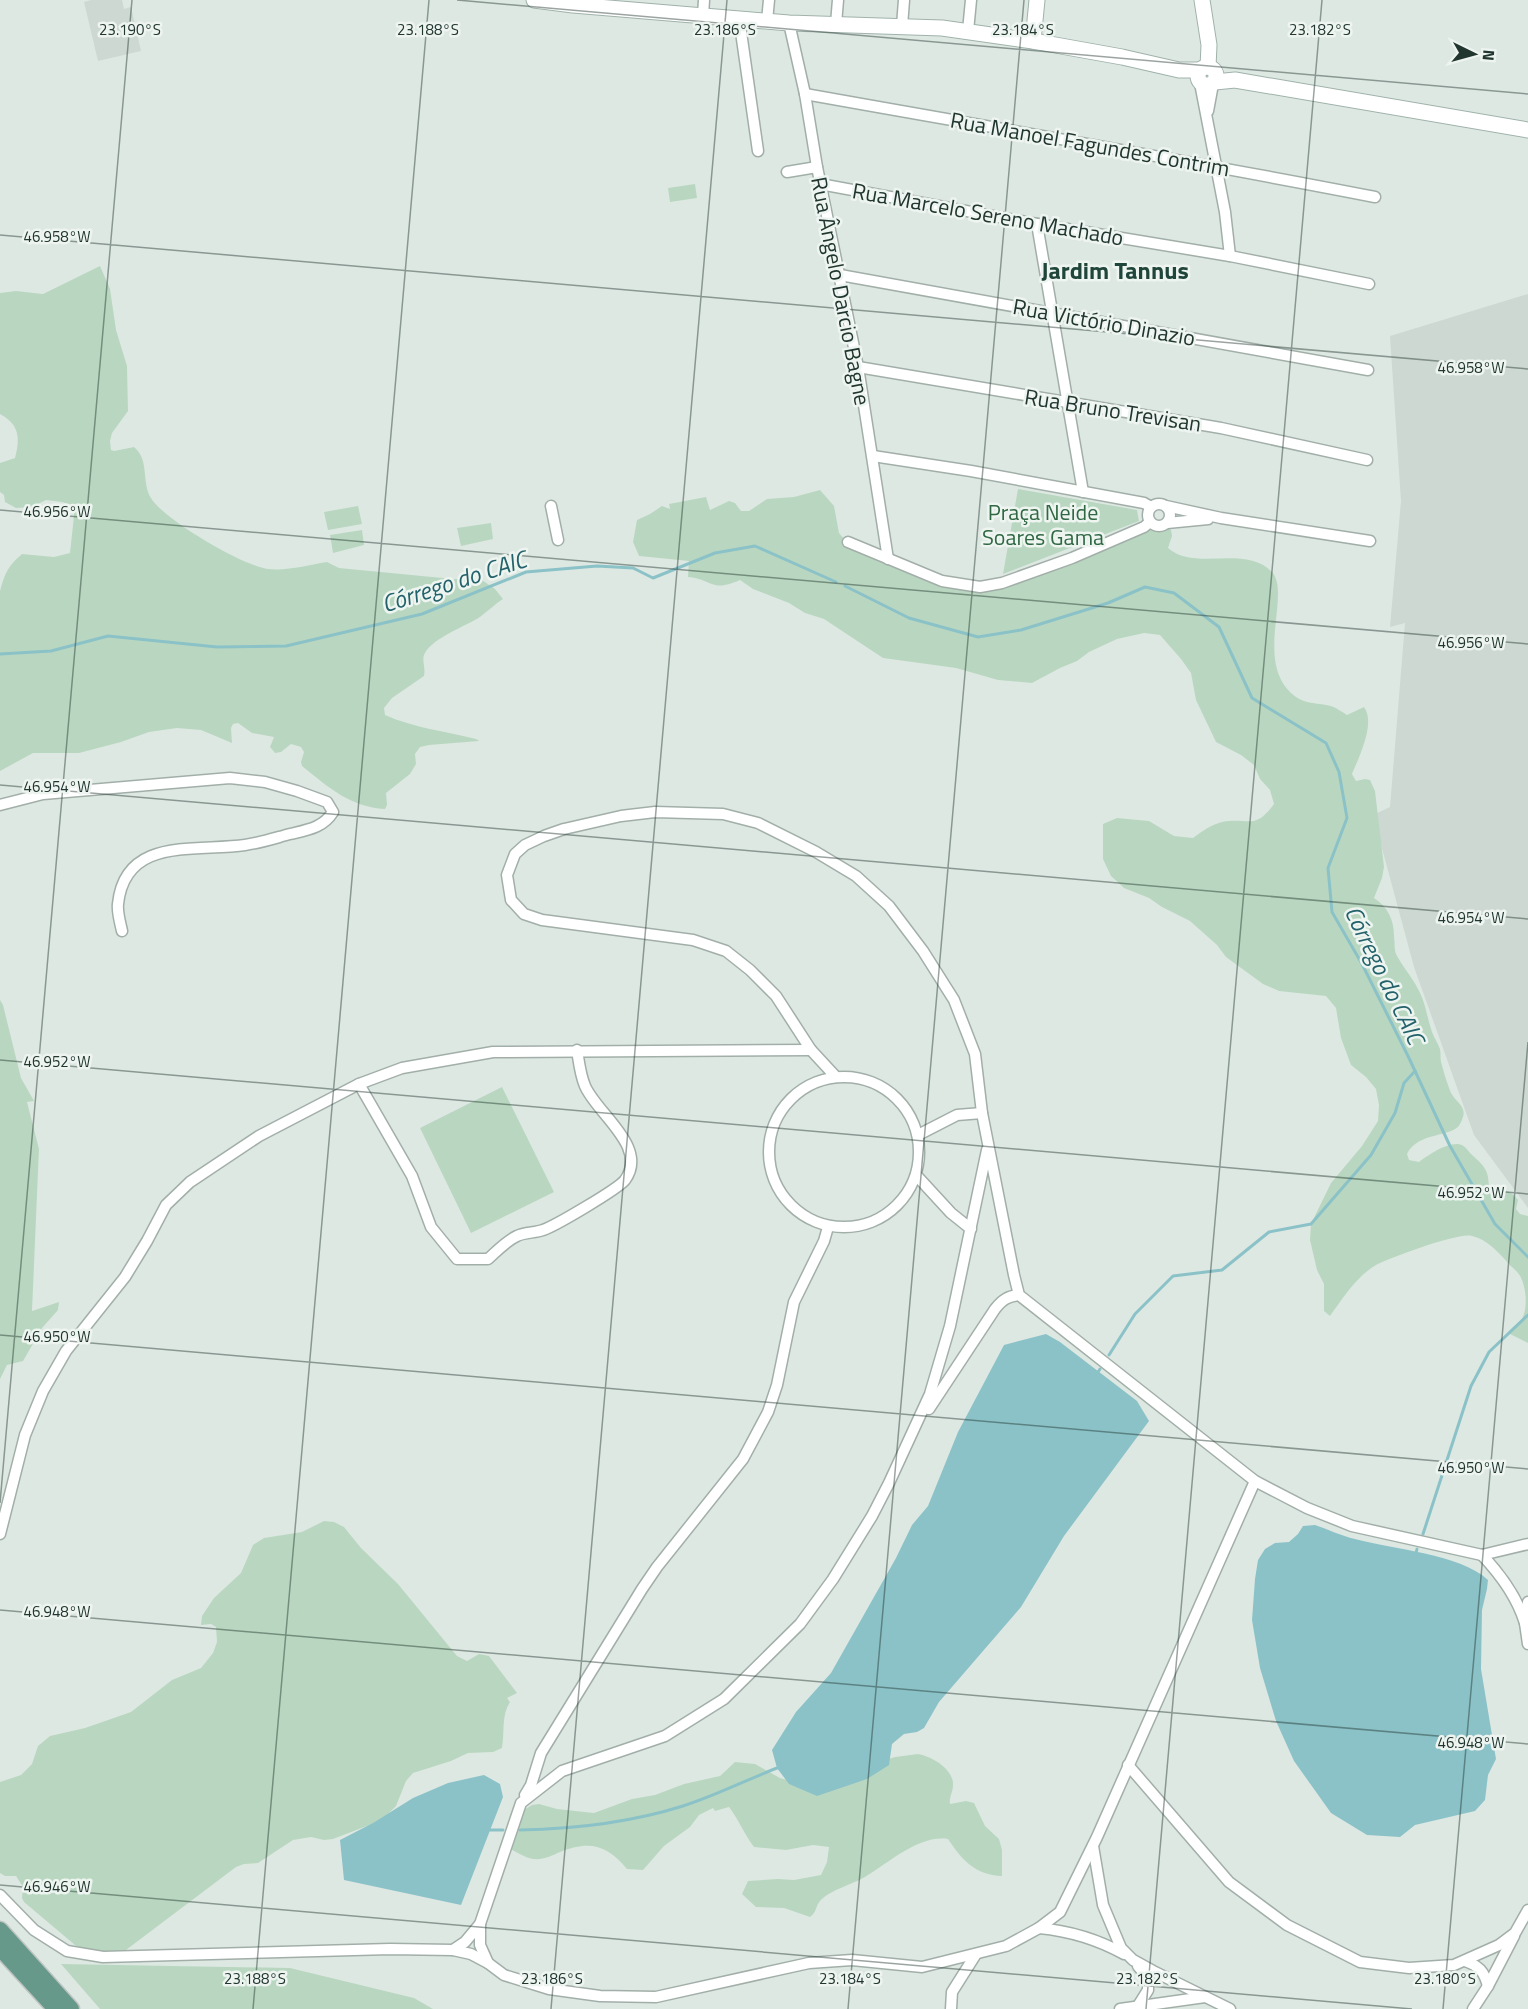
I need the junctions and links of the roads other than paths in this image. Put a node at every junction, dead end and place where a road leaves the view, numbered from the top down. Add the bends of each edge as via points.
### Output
1 (534, 0) edge
2 (769, 0) edge
3 (838, 0) edge
4 (904, 0) edge
5 (971, 0) edge
6 (1037, 0) edge
7 (1202, 0) edge
8 (557, 2) edge
9 (635, 5) edge
10 (703, 7) edge
11 (739, 18) junction
12 (767, 21) junction
13 (789, 23) junction
14 (836, 24) junction
15 (902, 26) junction
16 (968, 31) junction
17 (1033, 41) junction
18 (1207, 77) junction
19 (805, 94) junction
20 (1528, 130) edge
21 (758, 151) dead end
22 (1217, 166) junction
23 (817, 167) junction
24 (787, 172) dead end
25 (820, 184) junction
26 (1375, 197) dead end
27 (1037, 224) junction
28 (1230, 256) junction
29 (840, 275) junction
30 (1369, 284) dead end
31 (1051, 313) junction
32 (858, 367) junction
33 (1368, 370) dead end
34 (1068, 403) junction
35 (873, 456) junction
36 (1367, 460) dead end
37 (1083, 492) junction
38 (550, 504) dead end
39 (1166, 506) junction
40 (1151, 507) junction
41 (1221, 518) junction
42 (1150, 522) junction
43 (1167, 523) junction
44 (558, 540) dead end
45 (1370, 541) dead end
46 (848, 542) dead end
47 (888, 559) junction
48 (0, 805) edge
49 (122, 931) dead end
50 (578, 1050) junction
51 (812, 1050) junction
52 (837, 1077) junction
53 (359, 1084) junction
54 (981, 1113) junction
55 (918, 1135) junction
56 (988, 1144) junction
57 (916, 1175) junction
58 (828, 1227) junction
59 (971, 1229) junction
60 (1019, 1295) junction
61 (911, 1437) junction
62 (1255, 1481) junction
63 (0, 1534) edge
64 (1528, 1544) edge
65 (1482, 1555) junction
66 (1528, 1602) edge
67 (1525, 1623) junction
68 (1528, 1644) edge
69 (1128, 1765) junction
70 (537, 1770) junction
71 (548, 1781) junction
72 (521, 1803) junction
73 (1093, 1846) junction
74 (0, 1895) edge
75 (1528, 1910) edge
76 (480, 1924) junction
77 (1040, 1928) junction
78 (0, 1930) edge
79 (1515, 1933) junction
80 (0, 1948) edge
81 (453, 1950) junction
82 (976, 1954) junction
83 (1133, 1960) junction
84 (1465, 1961) junction
85 (488, 1962) junction
86 (1488, 1986) junction
87 (1205, 1997) junction
88 (1138, 2006) junction
89 (56, 2009) edge
90 (71, 2009) edge
91 (951, 2009) edge
92 (1120, 2009) edge
93 (1230, 2009) edge
94 (1473, 2009) edge

1 - 8 main road
2 - 12 street
3 - 14 street
4 - 15 street
5 - 16 street
6 - 17 main road
7 - 18 main road via 1209,45
8 - 9 main road
9 - 10 main road
10 - 11 main road
11 - 12 main road
11 - 21 street
12 - 13 main road
13 - 14 main road
13 - 19 street, Rua Ângelo Darcio Bagne
14 - 15 main road
15 - 16 main road
16 - 17 main road
17 - 18 main road
18 - 20 main road
18 - 22 street via 1207,114
19 - 22 street, Rua Manoel Fagundes Contrim
19 - 23 street, Rua Ângelo Darcio Bagne
22 - 26 street, Rua Manoel Fagundes Contrim
22 - 28 street
23 - 24 street
23 - 25 street, Rua Ângelo Darcio Bagne
25 - 27 street, Rua Marcelo Sereno Machado
25 - 29 street, Rua Ângelo Darcio Bagne
27 - 28 street, Rua Marcelo Sereno Machado
27 - 31 street
28 - 30 street, Rua Marcelo Sereno Machado
29 - 31 street, Rua Victório Dinazio
29 - 32 street, Rua Ângelo Darcio Bagne
31 - 33 street, Rua Victório Dinazio
31 - 34 street
32 - 34 street, Rua Bruno Trevisan
32 - 35 street, Rua Ângelo Darcio Bagne
34 - 36 street, Rua Bruno Trevisan via 1221,428
34 - 37 street
35 - 37 street
35 - 47 street, Rua Ângelo Darcio Bagne
37 - 40 street
38 - 44 street
39 - 40 street
39 - 41 street
39 - 43 street via 1170,516
40 - 42 street
41 - 43 street
41 - 45 street
42 - 43 street via 1160,526
42 - 47 street via 1072,558 990,586 942,581
46 - 47 street
48 - 49 street via 43,794 230,778 297,791 327,802 333,812 315,828 246,845 162,851 134,865 123,880 117,906
50 - 51 street
50 - 53 street via 492,1052 402,1068
50 - 53 street via 586,1087 630,1149 631,1167 625,1180 597,1200 544,1230 519,1234 488,1259 457,1259 431,1227 412,1176
51 - 52 street
51 - 54 street via 776,996 726,951 693,940 542,920 524,914 511,900 507,875 515,854 525,845 564,829 655,812 723,814 758,823 816,852 856,876 924,951 954,1000 975,1054
52 - 55 street via 879,1085 897,1097 910,1114
52 - 58 street via 814,1083 786,1105 771,1137 769,1160 775,1183 788,1203 806,1218
53 - 63 street via 259,1136 189,1182 166,1204 125,1277 66,1352 44,1391 25,1435
54 - 55 street via 957,1115
54 - 56 street
55 - 57 street
56 - 59 street
56 - 60 street
57 - 58 street via 907,1195 892,1212 851,1228
57 - 59 street
58 - 70 street via 794,1302 774,1397 743,1460 642,1589 541,1753
59 - 61 street via 951,1326 930,1394
60 - 61 street via 1003,1300 994,1309
60 - 62 street
61 - 71 street via 872,1516 833,1579 800,1624 724,1699 664,1736 562,1771
62 - 65 street via 1352,1526
62 - 69 street
64 - 65 street
65 - 67 street via 1520,1607
66 - 67 street
67 - 68 street
69 - 73 street
69 - 84 street via 1229,1882 1287,1925 1360,1962 1409,1968
70 - 71 street
70 - 72 street
71 - 72 street
72 - 76 street
73 - 77 street via 1060,1912
73 - 83 street via 1103,1905 1121,1948
74 - 81 street via 34,1930 67,1951 104,1957
75 - 79 street
76 - 81 street
76 - 85 street via 480,1945
77 - 82 street via 1006,1946
77 - 83 street via 1095,1939
78 - 90 main road
79 - 84 street via 1500,1945
79 - 86 street
80 - 89 main road
81 - 85 street
82 - 85 street via 922,1966 852,1960 809,1963 656,1997 600,1996 549,1989 504,1975
82 - 91 street via 952,1992
83 - 87 street
83 - 88 street via 1148,1978 1148,1990
84 - 86 street via 1484,1972
86 - 94 street
87 - 88 street
87 - 93 street
88 - 92 street

